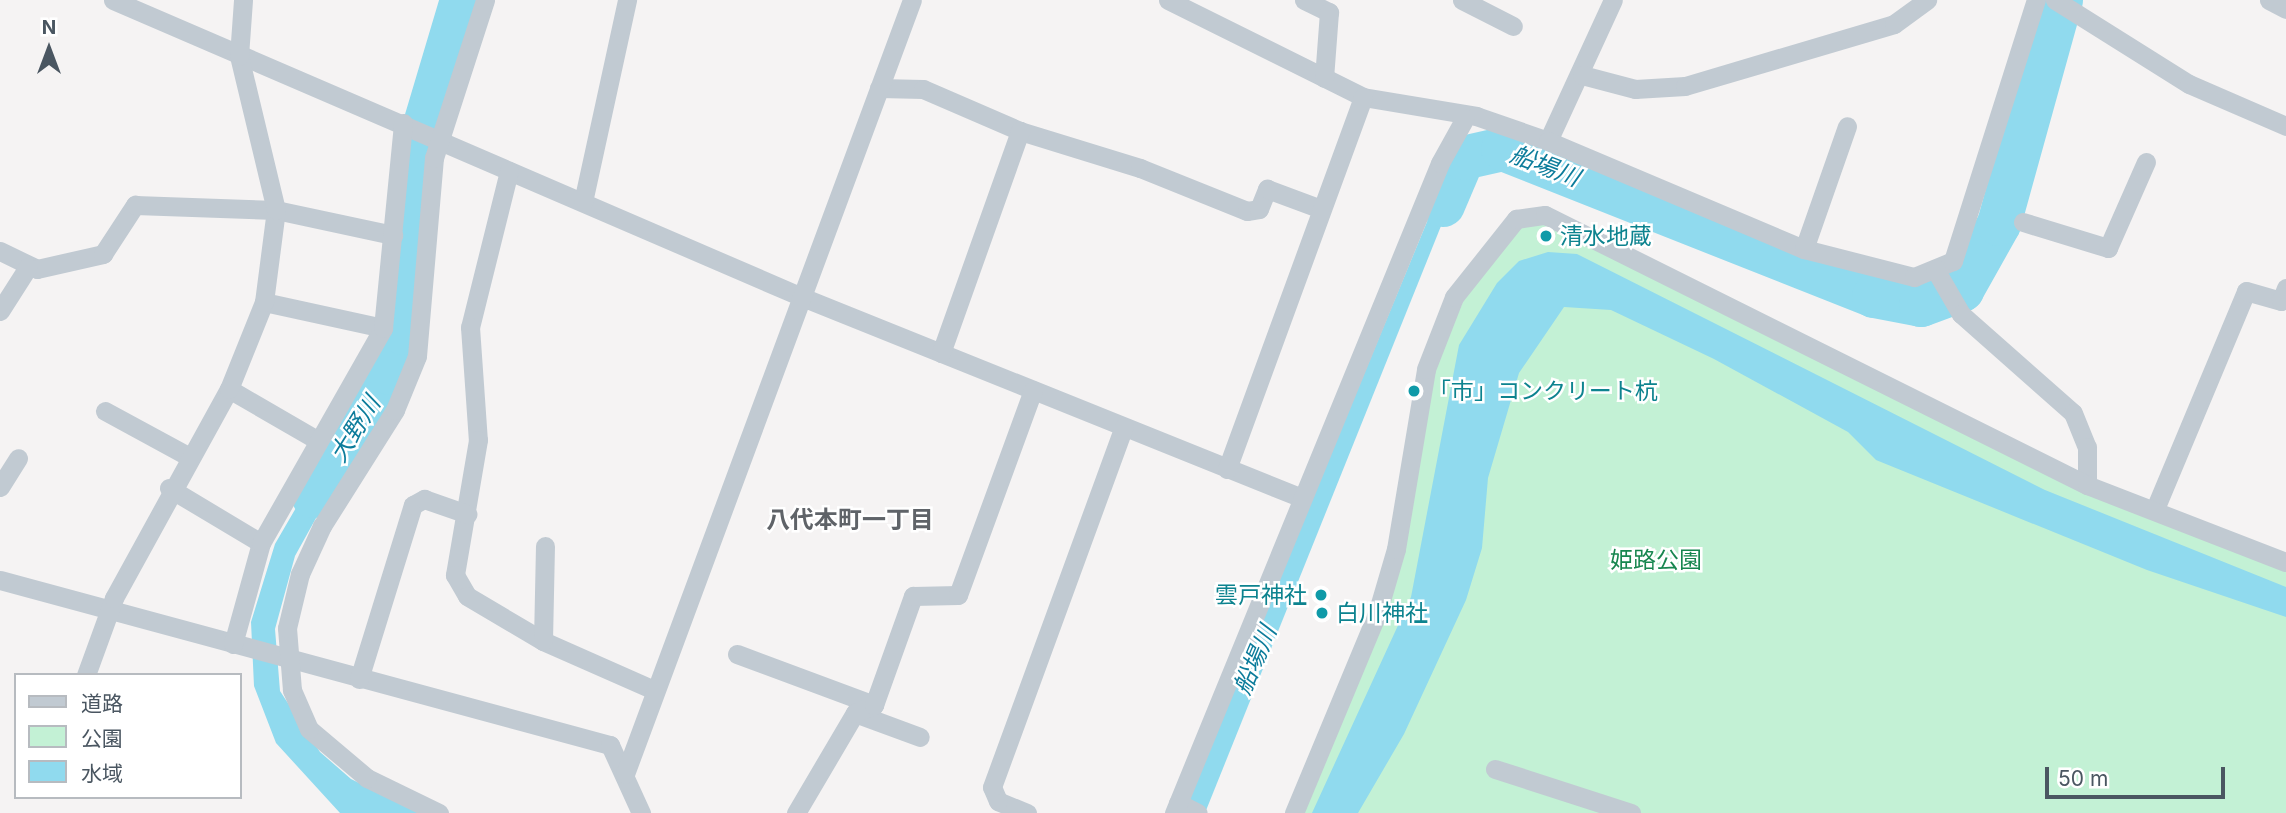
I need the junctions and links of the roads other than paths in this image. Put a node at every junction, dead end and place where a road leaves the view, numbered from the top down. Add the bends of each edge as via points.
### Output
1 (113, 0) edge
2 (243, 0) edge
3 (485, 0) edge
4 (627, 0) edge
5 (912, 0) edge
6 (1168, 0) edge
7 (1304, 0) edge
8 (1462, 0) edge
9 (1614, 0) edge
10 (1927, 0) edge
11 (2036, 0) edge
12 (2055, 0) edge
13 (2269, 0) edge
14 (2286, 9) edge
15 (1513, 26) dead end
16 (239, 56) junction
17 (1582, 75) junction
18 (1324, 78) junction
19 (879, 88) junction
20 (1363, 97) junction
21 (1465, 118) junction
22 (403, 123) junction
23 (1847, 126) dead end
24 (2286, 126) edge
25 (1020, 131) junction
26 (1548, 141) junction
27 (441, 142) junction
28 (2146, 162) dead end
29 (509, 171) junction
30 (583, 202) junction
31 (1321, 209) junction
32 (276, 210) junction
33 (2023, 222) dead end
34 (393, 235) junction
35 (1804, 249) junction
36 (0, 251) edge
37 (28, 267) junction
38 (1935, 269) junction
39 (802, 297) junction
40 (2284, 297) edge
41 (264, 302) junction
42 (0, 310) edge
43 (383, 328) junction
44 (941, 353) junction
45 (229, 389) junction
46 (1033, 390) junction
47 (105, 411) dead end
48 (1124, 427) junction
49 (317, 440) junction
50 (188, 456) junction
51 (18, 458) dead end
52 (1227, 469) junction
53 (2087, 485) junction
54 (0, 487) edge
55 (169, 488) junction
56 (1302, 498) junction
57 (2155, 509) junction
58 (467, 514) junction
59 (261, 543) junction
60 (545, 546) dead end
61 (2286, 562) edge
62 (0, 580) edge
63 (111, 612) junction
64 (542, 641) junction
65 (233, 644) junction
66 (737, 654) dead end
67 (289, 658) junction
68 (87, 673) edge
69 (359, 679) junction
70 (654, 690) junction
71 (874, 705) junction
72 (855, 713) junction
73 (920, 737) dead end
74 (1495, 769) dead end
75 (625, 774) junction
76 (1176, 808) edge
77 (439, 813) edge
78 (641, 813) edge
79 (796, 813) edge
80 (1027, 813) edge
81 (1198, 813) edge
82 (1294, 813) edge
83 (1631, 813) edge

1 - 16 street
2 - 16 street
3 - 27 street
4 - 30 street
5 - 19 street
6 - 18 street
7 - 18 street via 1329,12
8 - 15 street
9 - 17 street
10 - 17 street via 1894,24 1685,86 1635,89
11 - 38 street via 1953,261
12 - 24 street via 2189,84
13 - 14 street
16 - 22 street
16 - 32 street
17 - 26 street
18 - 20 street
19 - 25 street via 923,89
19 - 39 street
20 - 21 street
20 - 31 street
21 - 26 street via 1476,116
21 - 56 street via 1440,163
22 - 27 street
22 - 34 street
23 - 35 street
25 - 31 street via 1140,168 1247,211 1259,209 1267,189
25 - 44 street
26 - 35 street
27 - 29 street
27 - 67 street via 430,187 417,356 395,410 300,574 287,628
28 - 33 street via 2108,248
29 - 30 street
29 - 58 street via 470,327 478,422
30 - 39 street
31 - 52 street
32 - 34 street
32 - 37 street via 135,205 103,254
32 - 41 street
34 - 43 street
35 - 38 street via 1914,277
36 - 37 street
37 - 42 street
38 - 53 street via 1961,314 2073,413 2087,447
39 - 44 street
39 - 70 street
40 - 57 street via 2246,291
41 - 43 street
41 - 45 street
43 - 49 street
44 - 46 street
45 - 49 street
45 - 50 street
46 - 48 street
46 - 71 street via 958,595 913,596
47 - 50 street
48 - 52 street
48 - 80 street via 992,787 998,801
49 - 59 street
50 - 55 street
51 - 54 street
52 - 56 street
53 - 57 street
53 - 82 street via 1545,215 1516,219 1454,297 1426,369 1393,562 1365,655
55 - 59 street
55 - 63 street
56 - 76 street
57 - 61 street
58 - 64 street via 455,575 467,596
58 - 69 street via 424,499 413,505
59 - 65 street
60 - 64 street
62 - 63 street
63 - 65 street
63 - 68 street
64 - 70 street
65 - 67 street
66 - 71 street
67 - 69 street
67 - 77 street via 296,702 321,743 390,792
69 - 75 street via 610,746
70 - 75 street
71 - 72 street
72 - 73 street
72 - 79 street
74 - 83 street
75 - 78 street
76 - 81 street

